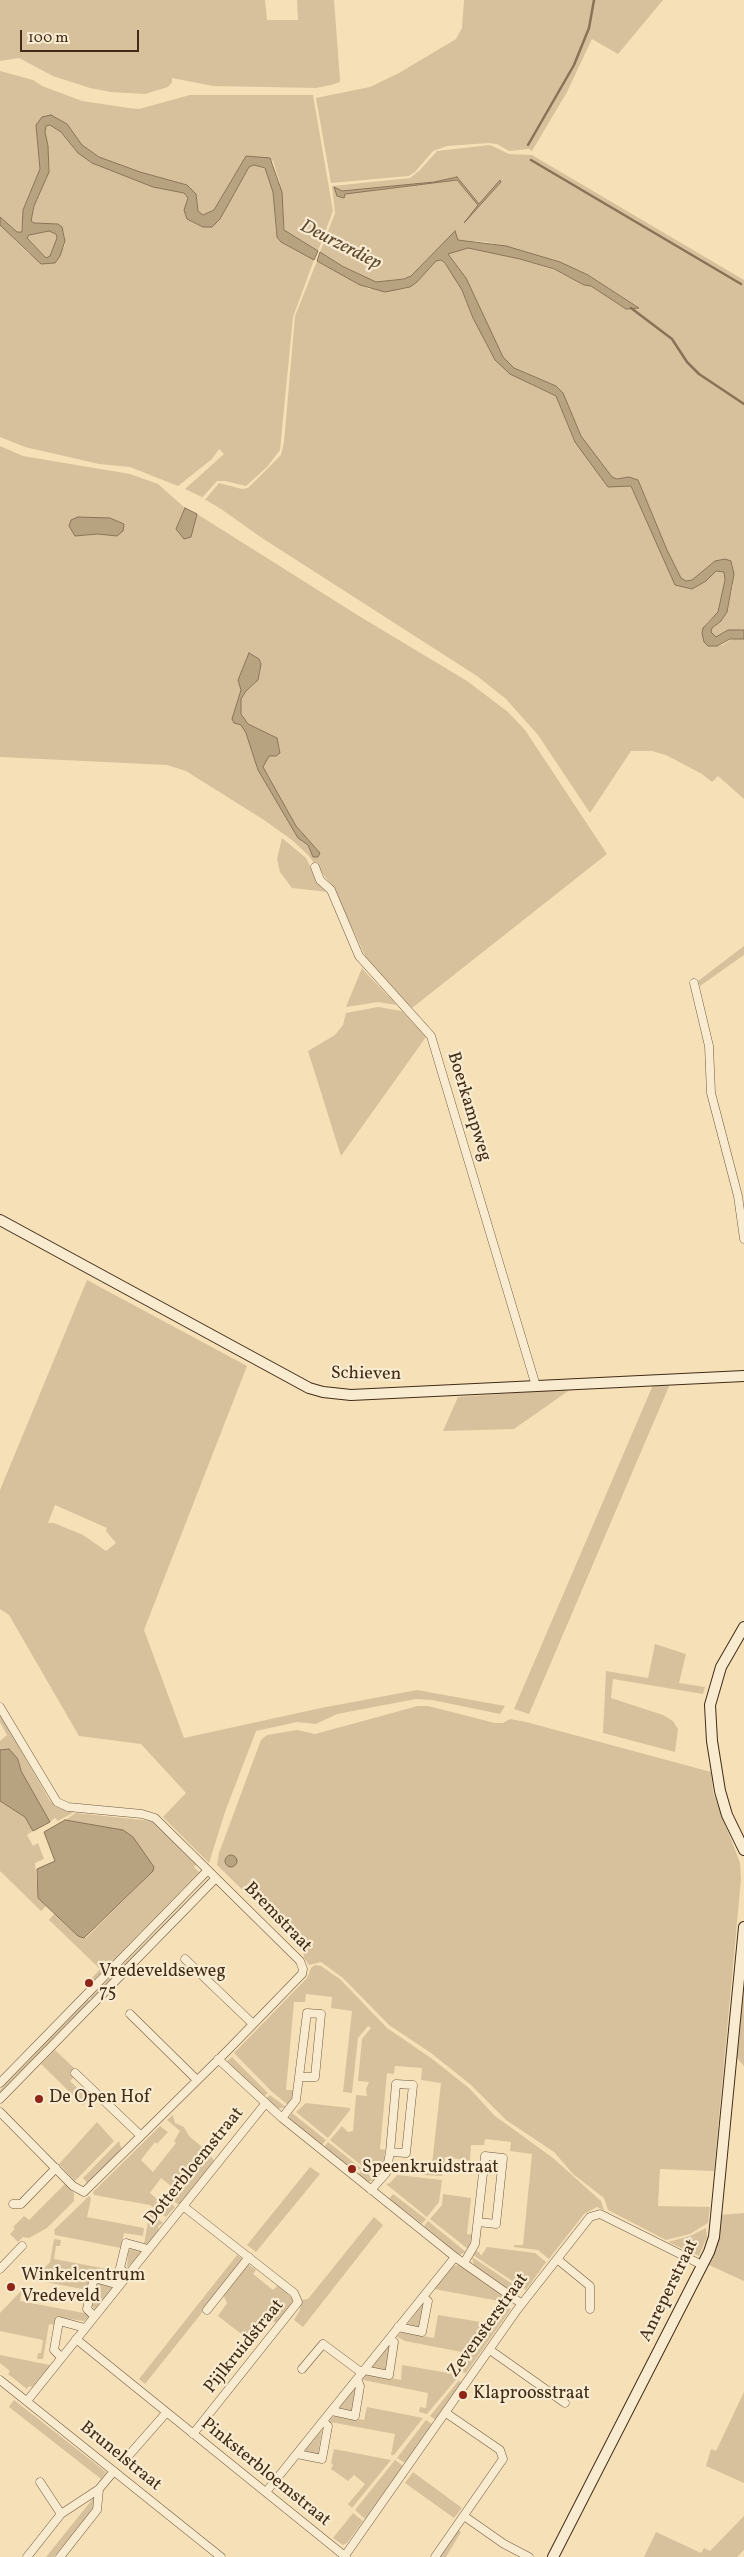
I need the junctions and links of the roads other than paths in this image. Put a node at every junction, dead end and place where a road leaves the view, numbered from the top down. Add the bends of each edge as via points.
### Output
1 (315, 867) dead end
2 (694, 983) dead end
3 (0, 1220) edge
4 (744, 1239) edge
5 (744, 1376) edge
6 (536, 1386) junction
7 (744, 1627) edge
8 (0, 1707) edge
9 (744, 1850) edge
10 (208, 1870) junction
11 (216, 1878) junction
12 (744, 1927) edge
13 (185, 1959) dead end
14 (130, 2014) dead end
15 (252, 2024) junction
16 (218, 2059) junction
17 (75, 2073) dead end
18 (299, 2077) junction
19 (196, 2080) junction
20 (0, 2084) edge
21 (0, 2099) edge
22 (265, 2104) junction
23 (0, 2112) edge
24 (282, 2118) junction
25 (140, 2136) junction
26 (390, 2152) junction
27 (56, 2168) junction
28 (371, 2190) junction
29 (14, 2204) dead end
30 (183, 2206) junction
31 (478, 2222) junction
32 (22, 2246) dead end
33 (148, 2249) junction
34 (249, 2257) junction
35 (455, 2257) junction
36 (557, 2259) junction
37 (464, 2263) junction
38 (702, 2266) junction
39 (0, 2269) edge
40 (127, 2275) junction
41 (119, 2285) junction
42 (423, 2297) junction
43 (522, 2304) junction
44 (590, 2309) dead end
45 (207, 2310) dead end
46 (94, 2316) junction
47 (398, 2327) junction
48 (85, 2328) junction
49 (76, 2339) junction
50 (390, 2339) junction
51 (490, 2350) junction
52 (61, 2358) junction
53 (302, 2370) dead end
54 (363, 2371) junction
55 (0, 2380) edge
56 (357, 2380) junction
57 (27, 2401) junction
58 (565, 2403) dead end
59 (332, 2411) junction
60 (166, 2413) junction
61 (446, 2413) junction
62 (324, 2422) junction
63 (193, 2434) junction
64 (130, 2454) dead end
65 (297, 2454) junction
66 (114, 2471) junction
67 (40, 2482) dead end
68 (99, 2489) junction
69 (266, 2492) junction
70 (61, 2514) junction
71 (464, 2516) junction
72 (61, 2556) edge
73 (27, 2557) edge
74 (221, 2557) edge
75 (345, 2557) edge
76 (434, 2557) edge
77 (528, 2557) edge
78 (553, 2557) edge

1 - 6 street, Boerkampweg via 320,880 330,890 360,956 431,1036
2 - 4 street via 709,1046 712,1093 738,1196
3 - 6 street, Schieven via 308,1388 351,1395
5 - 6 street, Schieven
7 - 9 street via 721,1667 710,1705 720,1791 727,1815
8 - 10 street via 57,1802 68,1807 155,1818
10 - 11 street
10 - 20 street
11 - 15 street, Bremstraat via 303,1965 302,1974
11 - 21 street
12 - 38 street, Anreperstraat via 714,2238
13 - 15 street
14 - 19 street
15 - 16 street, Bremstraat
16 - 19 street, Bremstraat
16 - 22 street
17 - 25 street
18 - 18 street via 307,2013 321,2014 315,2077
18 - 24 street via 296,2100
19 - 25 street, Bremstraat
22 - 24 street
22 - 30 street, Dotterbloemstraat
23 - 27 street
24 - 28 street
25 - 27 street, Bremstraat via 84,2192 73,2186
26 - 26 street via 406,2153 413,2085 396,2084
26 - 28 street via 386,2173
27 - 29 street via 21,2204
28 - 35 street
30 - 33 street, Dotterbloemstraat
30 - 34 street, Pijlkruidstraat
31 - 31 street via 485,2156 503,2158 496,2224
31 - 37 street via 475,2244
32 - 39 street
33 - 40 street, Dotterbloemstraat
33 - 40 street, Dotterbloemstraat via 126,2243 120,2268
34 - 45 street
34 - 63 street, Pijlkruidstraat via 294,2293 298,2302
35 - 37 street
35 - 42 street
36 - 38 street, Zevensterstraat via 590,2217 596,2214
36 - 43 street, Zevensterstraat
36 - 44 street via 590,2286
37 - 43 street
38 - 78 street, Anreperstraat
40 - 41 street, Dotterbloemstraat
41 - 46 street, Dotterbloemstraat
41 - 46 street via 98,2279 93,2281 87,2308
42 - 47 street
42 - 47 street via 428,2301 422,2332
43 - 51 street, Zevensterstraat
46 - 48 street, Dotterbloemstraat
47 - 50 street
48 - 49 street, Dotterbloemstraat
48 - 52 street via 59,2321 54,2350
49 - 52 street, Dotterbloemstraat
49 - 60 street, Pinksterbloemstraat
50 - 54 street
50 - 54 street via 394,2342 390,2375
51 - 58 street
51 - 61 street, Zevensterstraat
52 - 57 street, Dotterbloemstraat
53 - 54 street via 324,2344
54 - 56 street
55 - 57 street, Brunelstraat
56 - 59 street
56 - 59 street via 360,2386 355,2416
57 - 66 street, Brunelstraat
59 - 62 street
60 - 63 street, Pinksterbloemstraat
60 - 64 street
61 - 71 street via 503,2455
61 - 75 street, Zevensterstraat
62 - 65 street
62 - 65 street via 328,2426 322,2458
63 - 69 street, Pinksterbloemstraat
65 - 69 street
66 - 68 street
66 - 74 street, Brunelstraat
67 - 70 street
68 - 70 street
68 - 72 street via 97,2510
69 - 75 street, Pinksterbloemstraat
70 - 73 street
71 - 76 street
71 - 77 street

